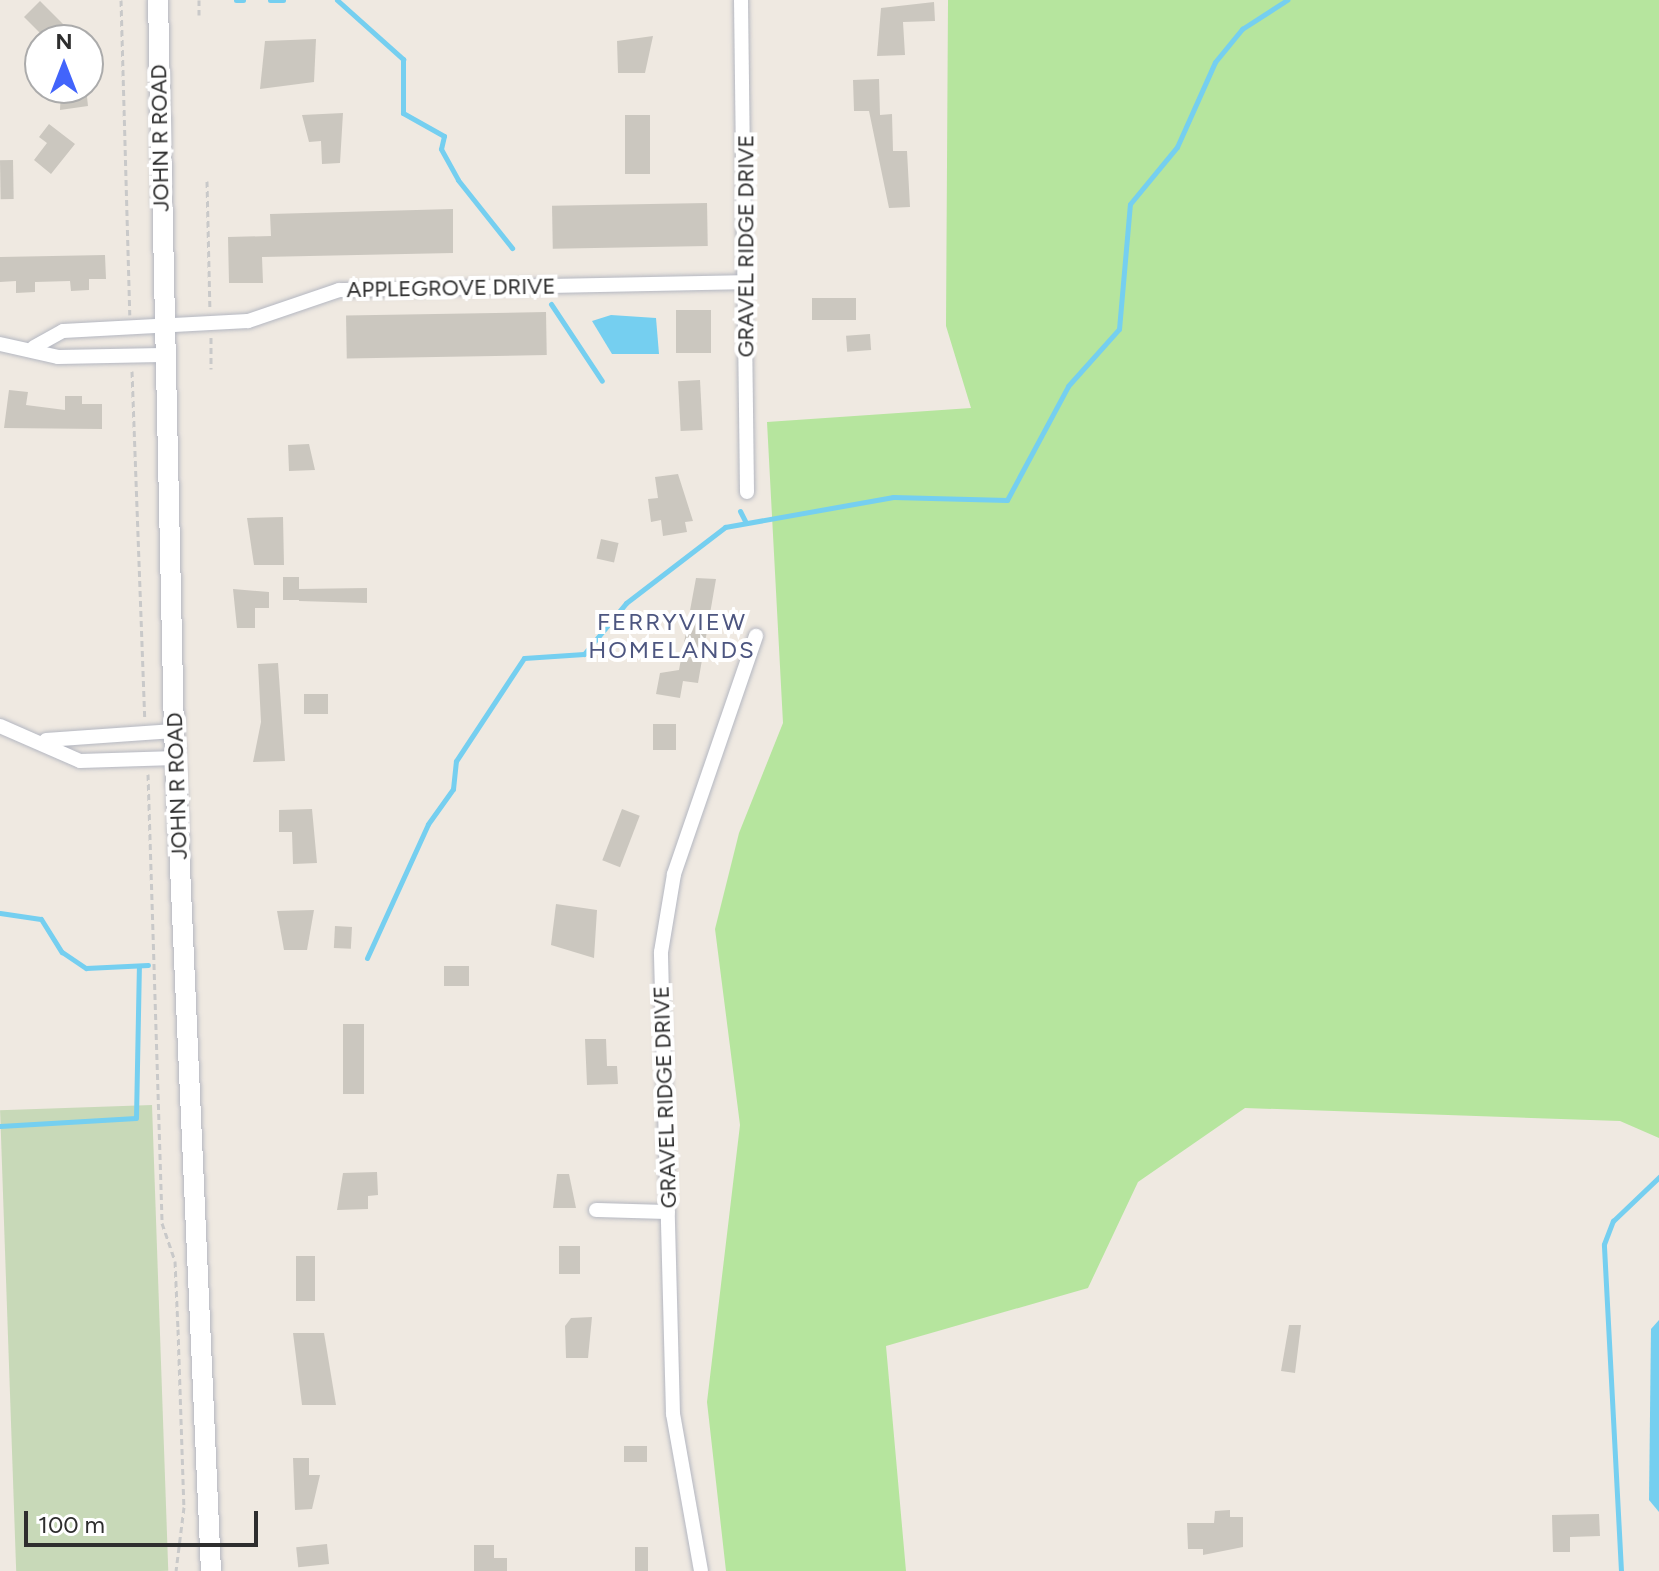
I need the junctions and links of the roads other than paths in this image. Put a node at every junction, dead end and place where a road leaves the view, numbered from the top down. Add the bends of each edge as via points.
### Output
1 (158, 0) edge
2 (741, 0) edge
3 (746, 282) junction
4 (162, 325) junction
5 (0, 344) edge
6 (34, 347) junction
7 (162, 355) junction
8 (747, 492) dead end
9 (756, 636) dead end
10 (0, 726) edge
11 (174, 731) junction
12 (46, 740) junction
13 (176, 758) junction
14 (596, 1210) dead end
15 (668, 1212) junction
16 (211, 1571) edge
17 (701, 1571) edge

1 - 4 main road, JOHN R ROAD
2 - 3 street, GRAVEL RIDGE DRIVE
3 - 4 street, APPLEGROVE DRIVE via 339,290 248,321
3 - 8 street, GRAVEL RIDGE DRIVE
4 - 6 street, APPLEGROVE DRIVE via 63,331
4 - 7 main road, JOHN R ROAD
5 - 6 street
6 - 7 street via 58,357
7 - 11 main road, JOHN R ROAD
9 - 15 street, GRAVEL RIDGE DRIVE via 738,703 686,834 664,926
10 - 12 street
11 - 12 street
11 - 13 main road, JOHN R ROAD
12 - 13 street via 80,761
13 - 16 main road, JOHN R ROAD
14 - 15 street
15 - 17 street, GRAVEL RIDGE DRIVE via 675,1435

